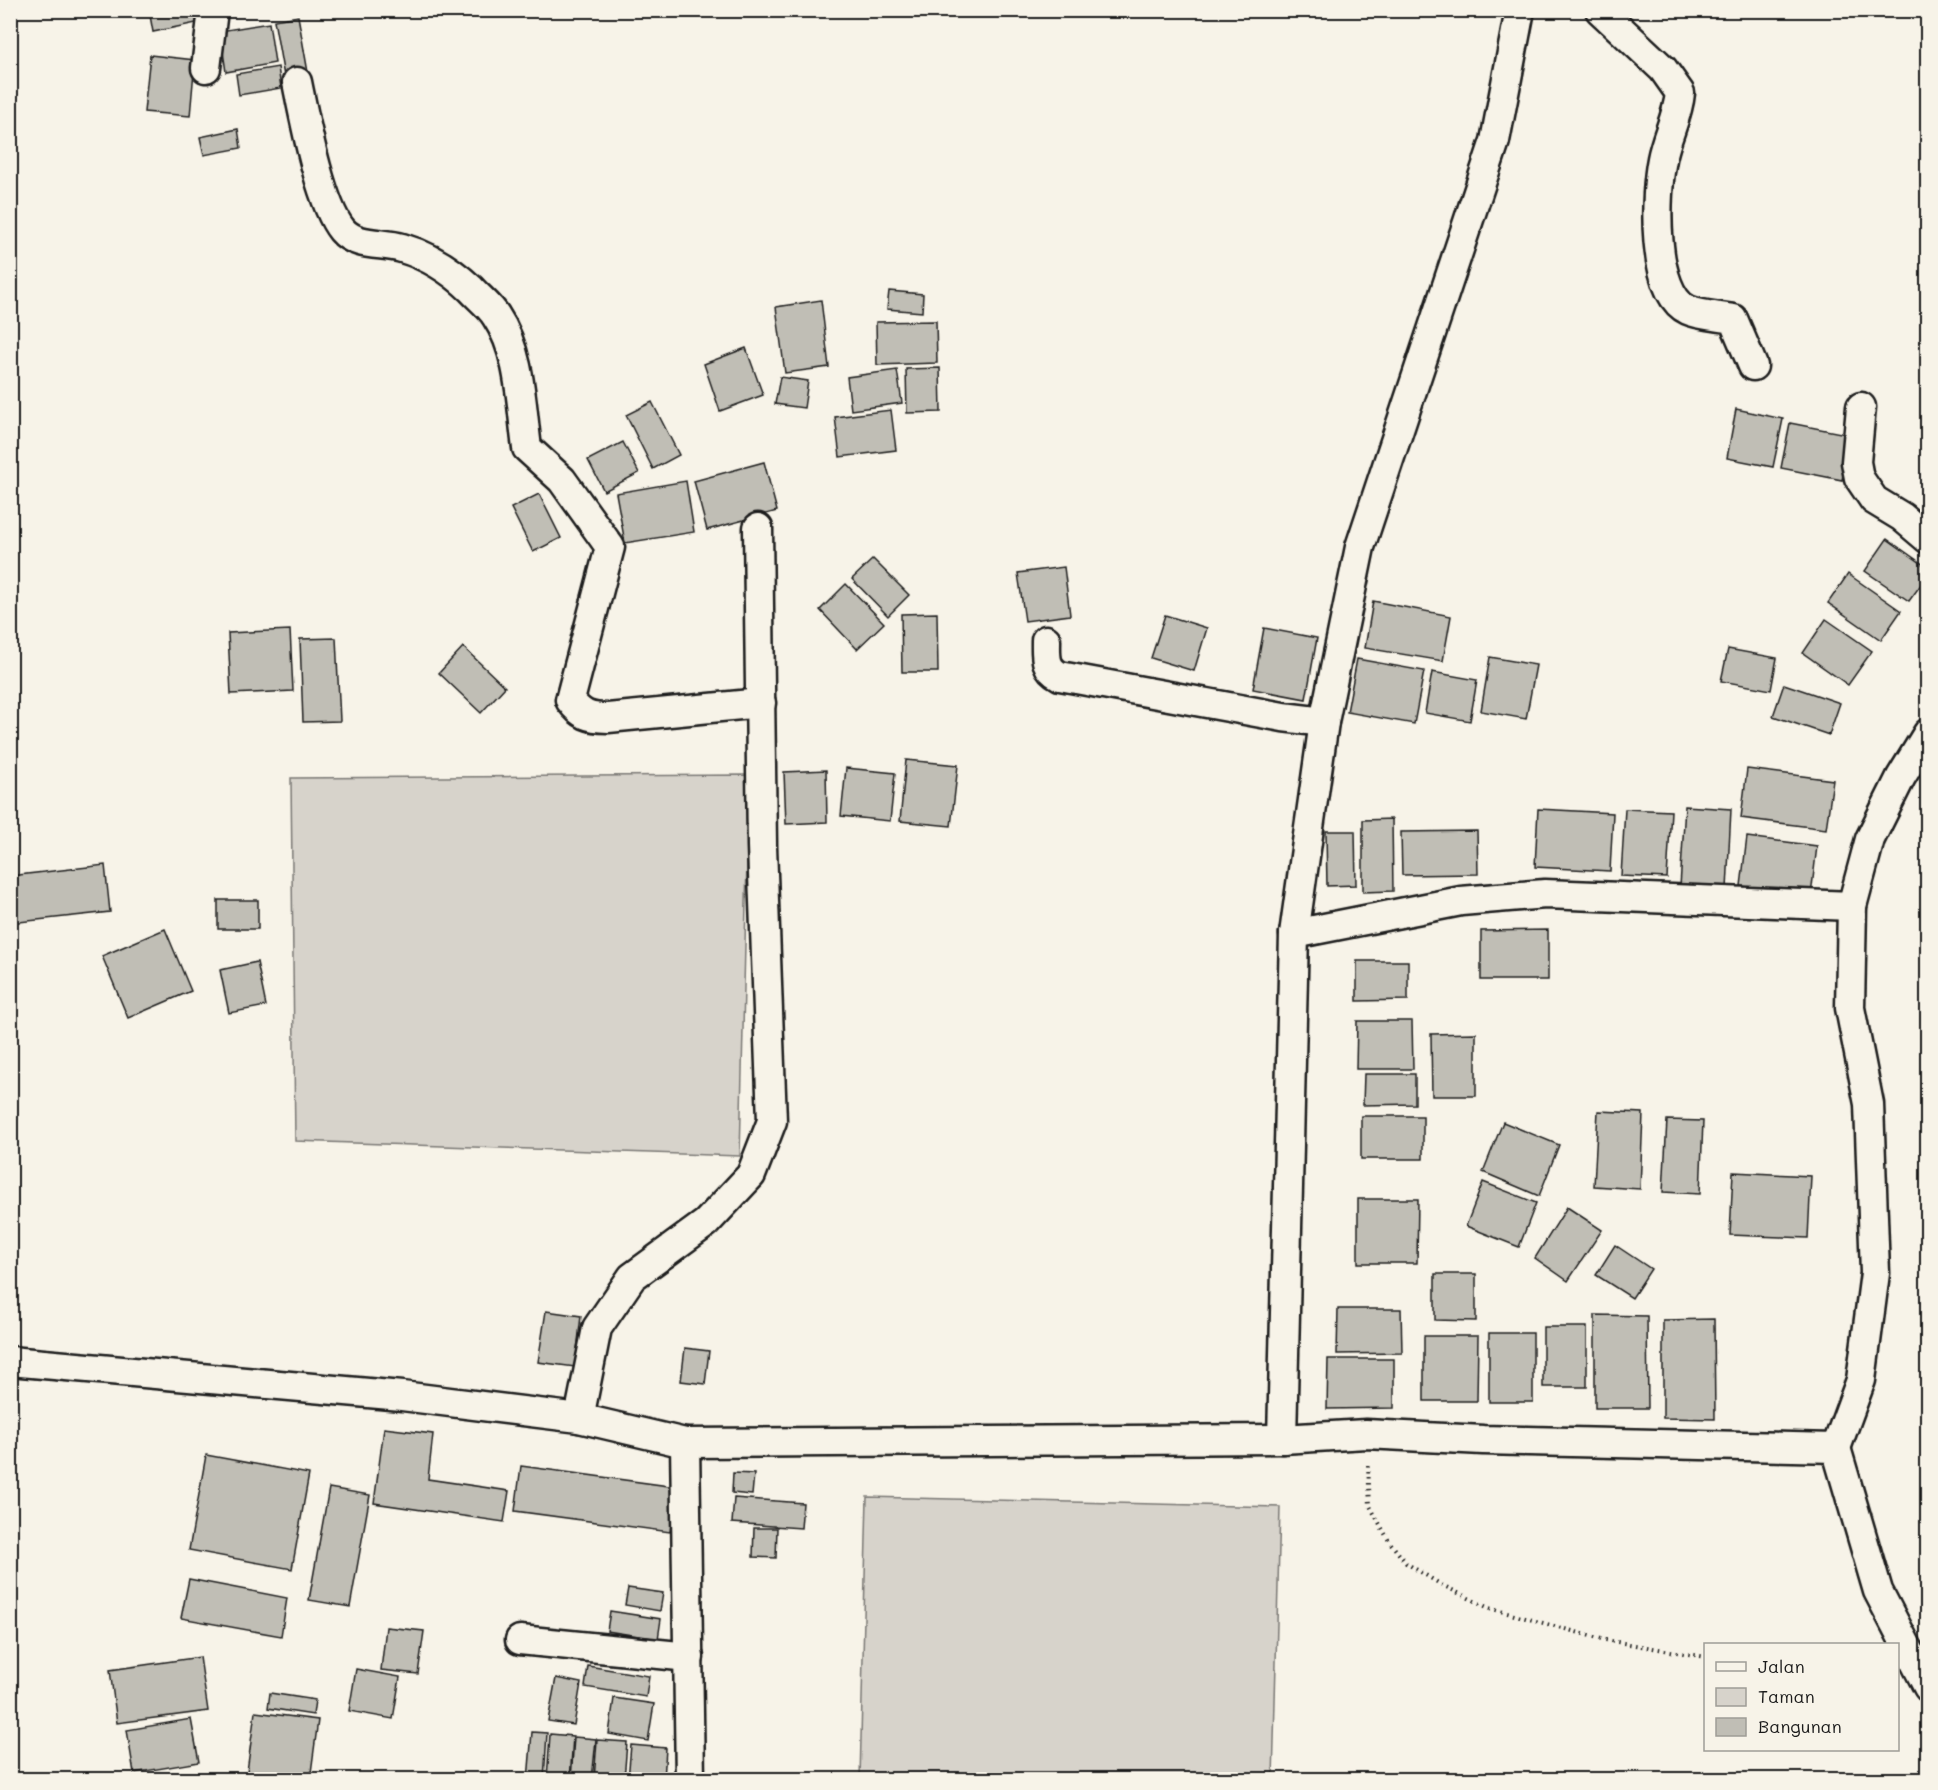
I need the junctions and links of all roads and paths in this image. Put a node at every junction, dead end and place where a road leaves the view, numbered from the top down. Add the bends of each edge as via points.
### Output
1 (213, 10) edge
2 (1520, 10) edge
3 (1600, 10) edge
4 (207, 68) dead end
5 (297, 82) dead end
6 (1753, 366) dead end
7 (1861, 407) dead end
8 (758, 528) dead end
9 (1928, 539) edge
10 (1046, 640) dead end
11 (761, 703) junction
12 (1324, 722) junction
13 (1928, 733) edge
14 (1852, 906) junction
15 (1294, 934) junction
16 (10, 1361) edge
17 (579, 1418) junction
18 (1366, 1434) junction
19 (1282, 1439) junction
20 (685, 1443) junction
21 (1836, 1448) junction
22 (520, 1640) dead end
23 (689, 1657) junction
24 (1704, 1657) edge
25 (1928, 1687) edge
26 (690, 1779) edge

1 - 4 street
2 - 12 street via 1495,141 1360,547
3 - 6 street via 1664,69 1680,93 1662,158 1658,192 1657,221 1671,295 1688,310 1733,319
5 - 11 street via 310,146 341,229 368,243 429,256 462,280 495,315 515,364 527,448 562,480 610,547 570,700 590,717 608,718
7 - 9 street via 1856,462 1859,478 1874,500
8 - 11 street
10 - 12 street via 1046,660 1051,672 1060,676
11 - 17 street via 772,1121 751,1175 706,1223 632,1277 597,1328
12 - 15 street
13 - 14 street via 1870,839
14 - 15 street via 1545,894 1461,901
14 - 21 street via 1850,1008 1869,1104 1875,1273 1861,1380
15 - 19 street
16 - 17 street via 402,1396
17 - 20 street
18 - 19 street
18 - 21 street
18 - 24 path via 1370,1506 1406,1563 1489,1608 1605,1640
19 - 20 street
20 - 23 street
21 - 25 street via 1878,1591
22 - 23 street
23 - 26 street

